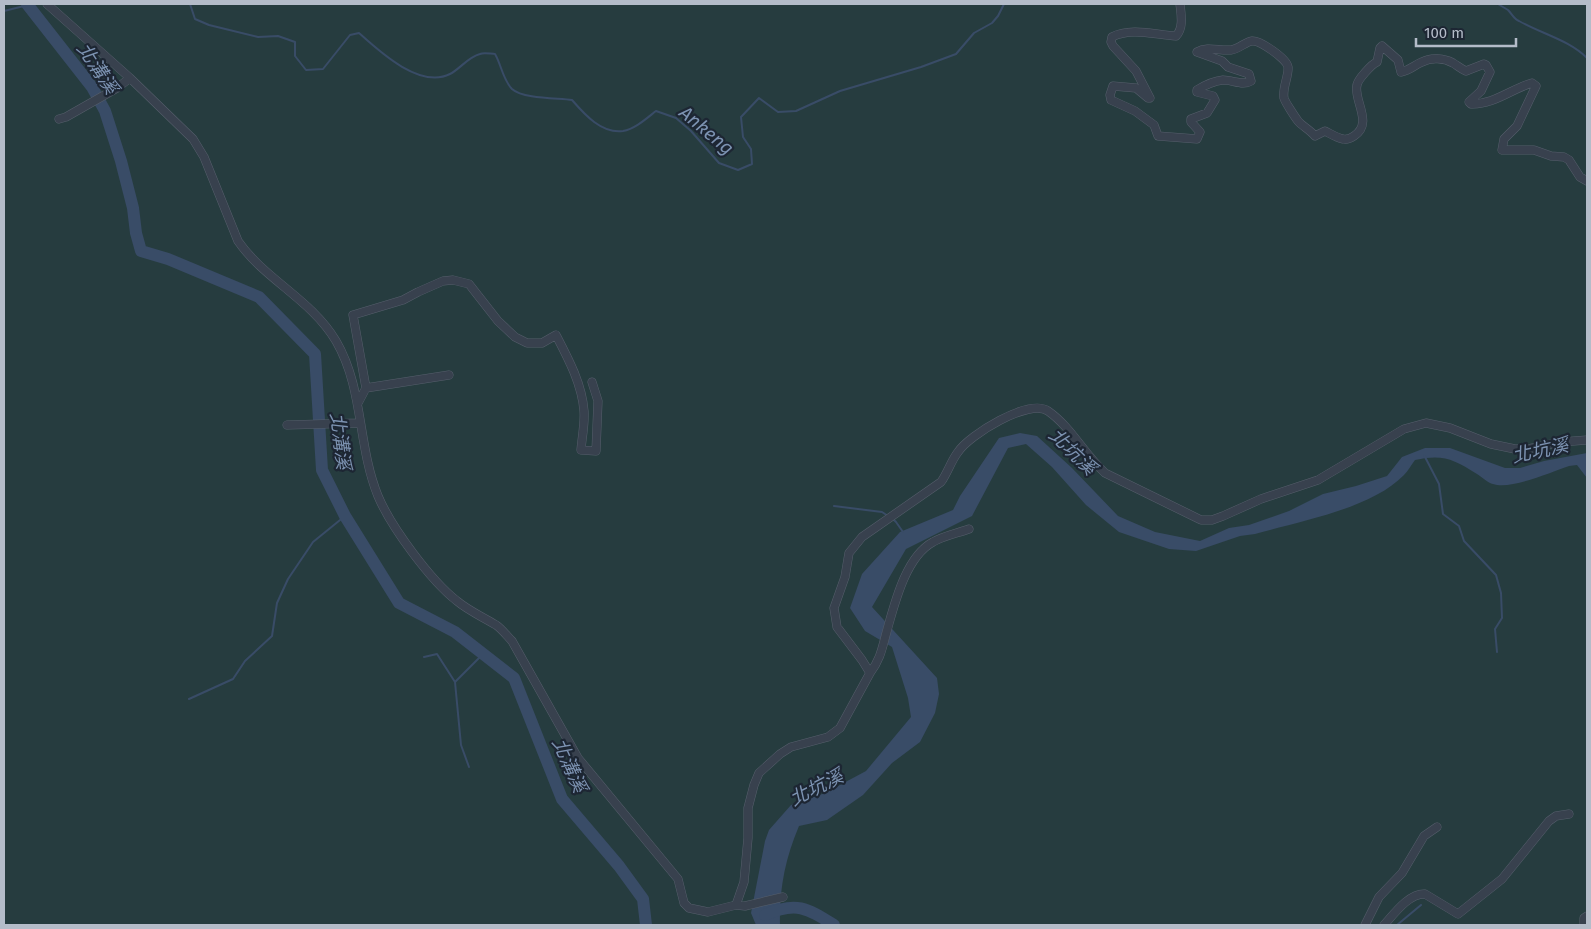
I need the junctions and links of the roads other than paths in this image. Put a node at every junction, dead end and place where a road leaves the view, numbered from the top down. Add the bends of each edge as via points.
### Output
1 (47, 4) edge
2 (1180, 4) edge
3 (130, 78) junction
4 (62, 118) dead end
5 (1587, 181) edge
6 (449, 375) dead end
7 (592, 382) dead end
8 (366, 388) junction
9 (358, 403) junction
10 (359, 423) junction
11 (291, 425) dead end
12 (1587, 440) edge
13 (969, 529) dead end
14 (870, 672) junction
15 (1569, 814) dead end
16 (1436, 826) dead end
17 (783, 897) dead end
18 (736, 906) junction
19 (1587, 916) edge
20 (1365, 925) edge
21 (1384, 925) edge
22 (1584, 925) edge

1 - 3 street
2 - 5 street via 1182,18 1180,33 1176,36 1132,32 1117,34 1111,42 1136,70 1150,98 1136,88 1113,86 1111,100 1154,125 1158,136 1197,139 1200,132 1191,119 1207,113 1215,100 1213,96 1196,90 1224,80 1251,81 1249,74 1196,52 1211,48 1230,50 1255,41 1286,61 1284,98 1298,122 1315,136 1325,131 1344,140 1352,138 1362,125 1356,85 1359,78 1377,62 1382,46 1398,60 1401,72 1432,58 1453,63 1466,71 1486,65 1490,72 1481,91 1469,102 1471,104 1496,99 1534,84 1536,86 1517,126 1504,139 1502,150 1534,150 1564,157
3 - 4 street
3 - 9 street via 199,147 245,252 306,304 327,327 348,366
6 - 8 street
7 - 8 street via 598,401 596,451 581,450 584,411 567,356 556,335 542,343 527,343 515,338 469,284 453,280 443,281 388,306 353,315
8 - 9 street
9 - 10 street
10 - 11 street
10 - 18 street via 368,466 388,517 444,590 498,626 512,641 578,758 678,879 682,898 689,908 708,912
12 - 14 street via 1515,449 1426,423 1404,429 1318,480 1212,520 1201,520 1105,473 1046,410 1018,411 971,437 941,482 862,537 850,553 834,608 837,627
13 - 14 street via 933,542 919,552 906,575 878,663
14 - 18 street via 840,728 828,737 790,747 759,773 748,808 744,882
15 - 21 street via 1549,821 1502,879 1458,914 1420,894 1401,905
16 - 20 street via 1424,836 1402,873 1379,897
17 - 18 street
19 - 22 street

